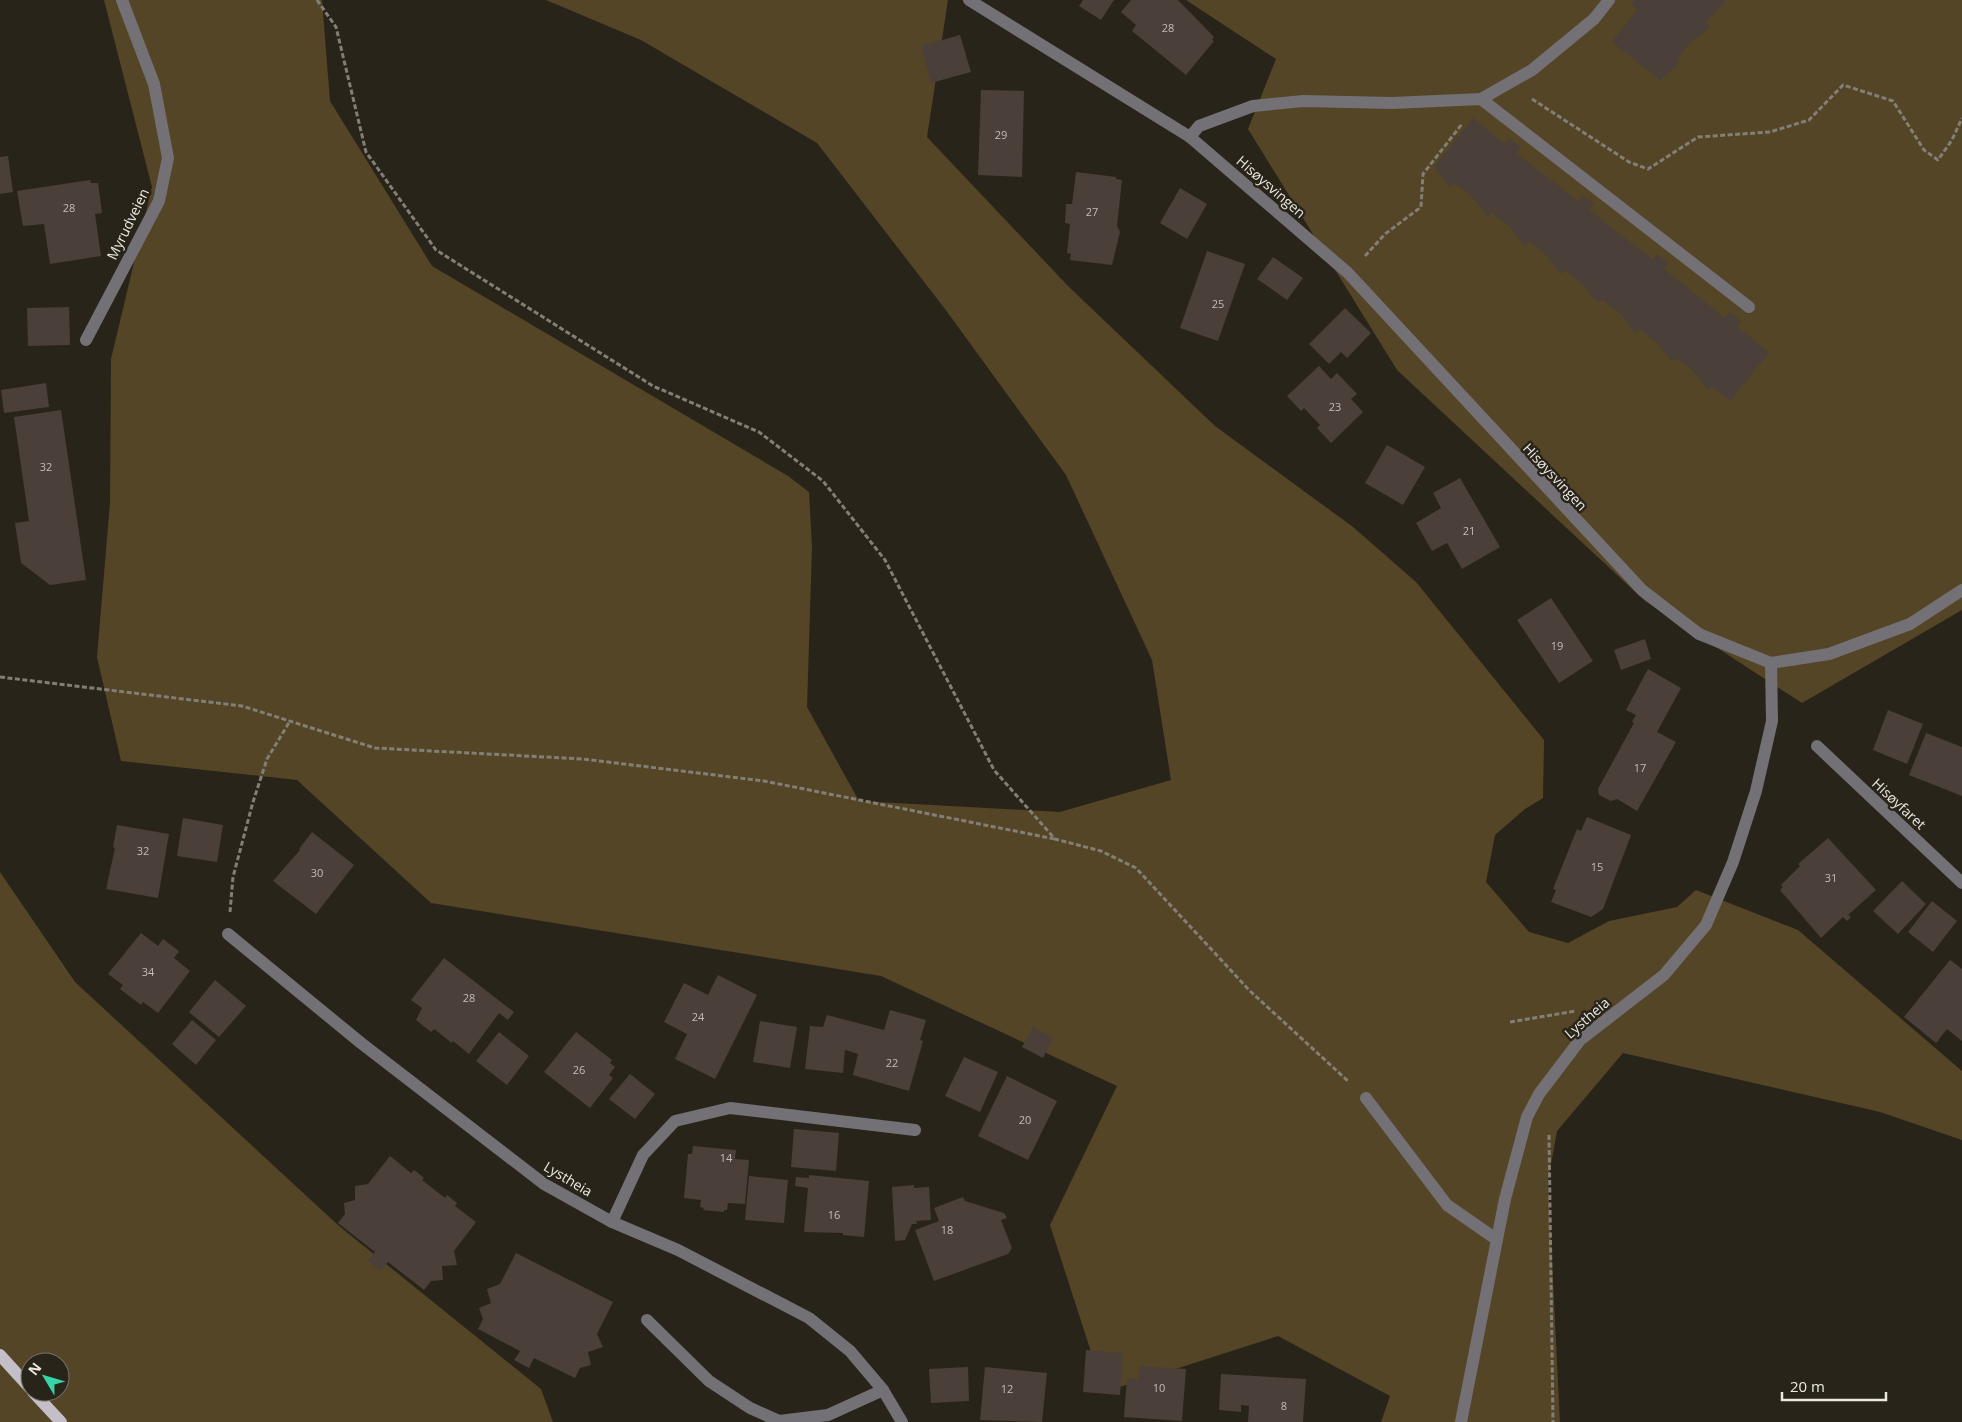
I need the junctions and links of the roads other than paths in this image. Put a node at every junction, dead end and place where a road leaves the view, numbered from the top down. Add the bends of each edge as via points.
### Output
1 (122, 0) edge
2 (969, 0) edge
3 (1609, 0) edge
4 (1481, 100) junction
5 (1190, 137) junction
6 (1749, 307) dead end
7 (86, 340) dead end
8 (1962, 590) edge
9 (1771, 663) junction
10 (1817, 746) dead end
11 (1962, 883) edge
12 (228, 934) road end
13 (1366, 1098) road end
14 (915, 1130) dead end
15 (612, 1222) junction
16 (1496, 1239) junction
17 (647, 1320) dead end
18 (0, 1355) edge
19 (20, 1377) edge
20 (883, 1390) junction
21 (42, 1402) edge
22 (60, 1422) edge
23 (902, 1422) edge
24 (1461, 1422) edge

1 - 7 street, Myrudveien via 154,84 168,158 159,200
2 - 5 street, Hisøysvingen
3 - 4 street via 1594,19 1532,70
4 - 5 street via 1392,104 1303,101 1253,106 1199,126
4 - 6 street
5 - 9 street, Hisøysvingen via 1348,273 1642,590 1699,634
8 - 9 street via 1910,624 1829,654
9 - 16 street, Lystheia via 1772,721 1756,791 1733,862 1706,925 1664,975 1580,1040 1539,1094 1527,1117
10 - 11 street, Hisøyfaret
12 - 15 street, Lystheia via 361,1043 544,1184
13 - 16 street via 1447,1205
14 - 15 street via 730,1108 675,1121 643,1155
15 - 20 street, Lystheia via 678,1250 809,1318 850,1351
16 - 24 street, Lystheia
17 - 20 street via 709,1381 750,1408 779,1420 828,1415
18 - 19 main road
20 - 23 street, Lystheia
21 - 22 main road

